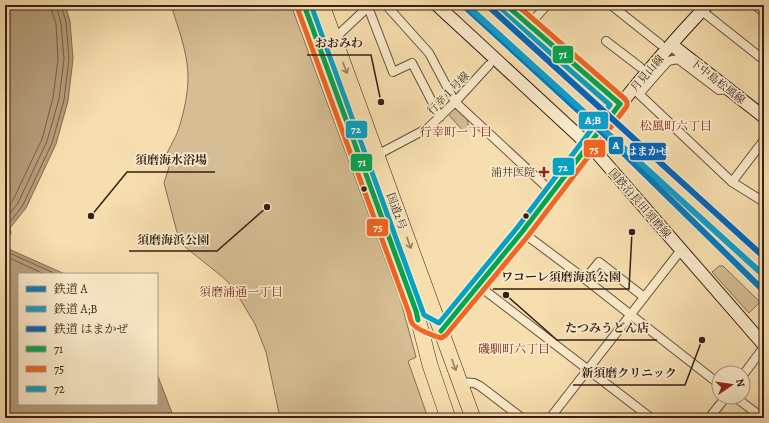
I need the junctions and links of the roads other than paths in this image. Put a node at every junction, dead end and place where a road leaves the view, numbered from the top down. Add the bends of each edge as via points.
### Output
1 (304, 5) edge
2 (322, 5) edge
3 (386, 5) edge
4 (437, 5) edge
5 (506, 5) edge
6 (547, 5) edge
7 (611, 5) edge
8 (755, 5) edge
9 (369, 6) edge
10 (705, 8) edge
11 (764, 12) edge
12 (529, 25) junction
13 (335, 38) junction
14 (606, 41) dead end
15 (666, 44) junction
16 (764, 60) edge
17 (489, 65) dead end
18 (640, 67) dead end
19 (728, 89) junction
20 (455, 102) junction
21 (620, 104) junction
22 (440, 117) junction
23 (764, 117) edge
24 (764, 140) edge
25 (377, 155) junction
26 (732, 182) junction
27 (552, 192) junction
28 (764, 202) edge
29 (522, 232) junction
30 (681, 250) junction
31 (585, 280) junction
32 (479, 286) junction
33 (644, 297) junction
34 (630, 315) junction
35 (418, 320) junction
36 (441, 331) junction
37 (764, 346) edge
38 (750, 365) edge
39 (587, 369) junction
40 (711, 378) edge
41 (460, 382) junction
42 (720, 405) edge
43 (746, 405) edge
44 (448, 418) edge
45 (455, 418) edge
46 (473, 418) edge
47 (522, 418) edge
48 (550, 418) edge
49 (651, 418) edge
50 (709, 418) edge
51 (763, 418) edge

1 - 35 highway, 国道2号
2 - 13 highway, 国道2号
3 - 20 street via 429,53
4 - 30 street, 国鉄沿長田須磨線, bridge via 596,152
5 - 12 street
6 - 12 street
7 - 15 street
8 - 11 street
9 - 13 street
9 - 22 street via 393,72 412,63
10 - 15 street, 月見山線
10 - 16 street
12 - 21 street
13 -> 25 highway, 国道2号
14 - 18 street
15 - 19 street, 下中島松風線
15 - 21 street, 月見山線 via 660,57
17 - 20 street, 行幸１号線
19 - 23 street, 下中島松風線
19 - 26 street via 719,90 678,59 668,61 638,94
20 - 22 street, 行幸１号線
20 - 27 street
21 - 27 street, 月見山線
22 - 25 street, 行幸１号線 via 428,128
24 - 26 street
25 -> 36 highway, 国道2号
26 - 28 street
27 - 29 street, 月見山線
29 - 31 street
29 - 32 street, 月見山線
30 - 33 street
30 - 37 street, 国鉄沿長田須磨線
31 - 33 street via 599,262
31 - 34 street
32 - 36 street, 月見山線
32 - 39 street
33 - 34 street
34 - 39 street
34 - 40 street
35 - 36 highway
35 - 44 highway, 国道2号
36 -> 41 highway, 国道2号
36 - 45 highway via 434,347 441,379
37 - 38 street
39 - 48 street
39 - 49 street
41 - 46 highway, 国道2号
41 - 47 street via 480,386
42 - 50 street
43 - 51 street

